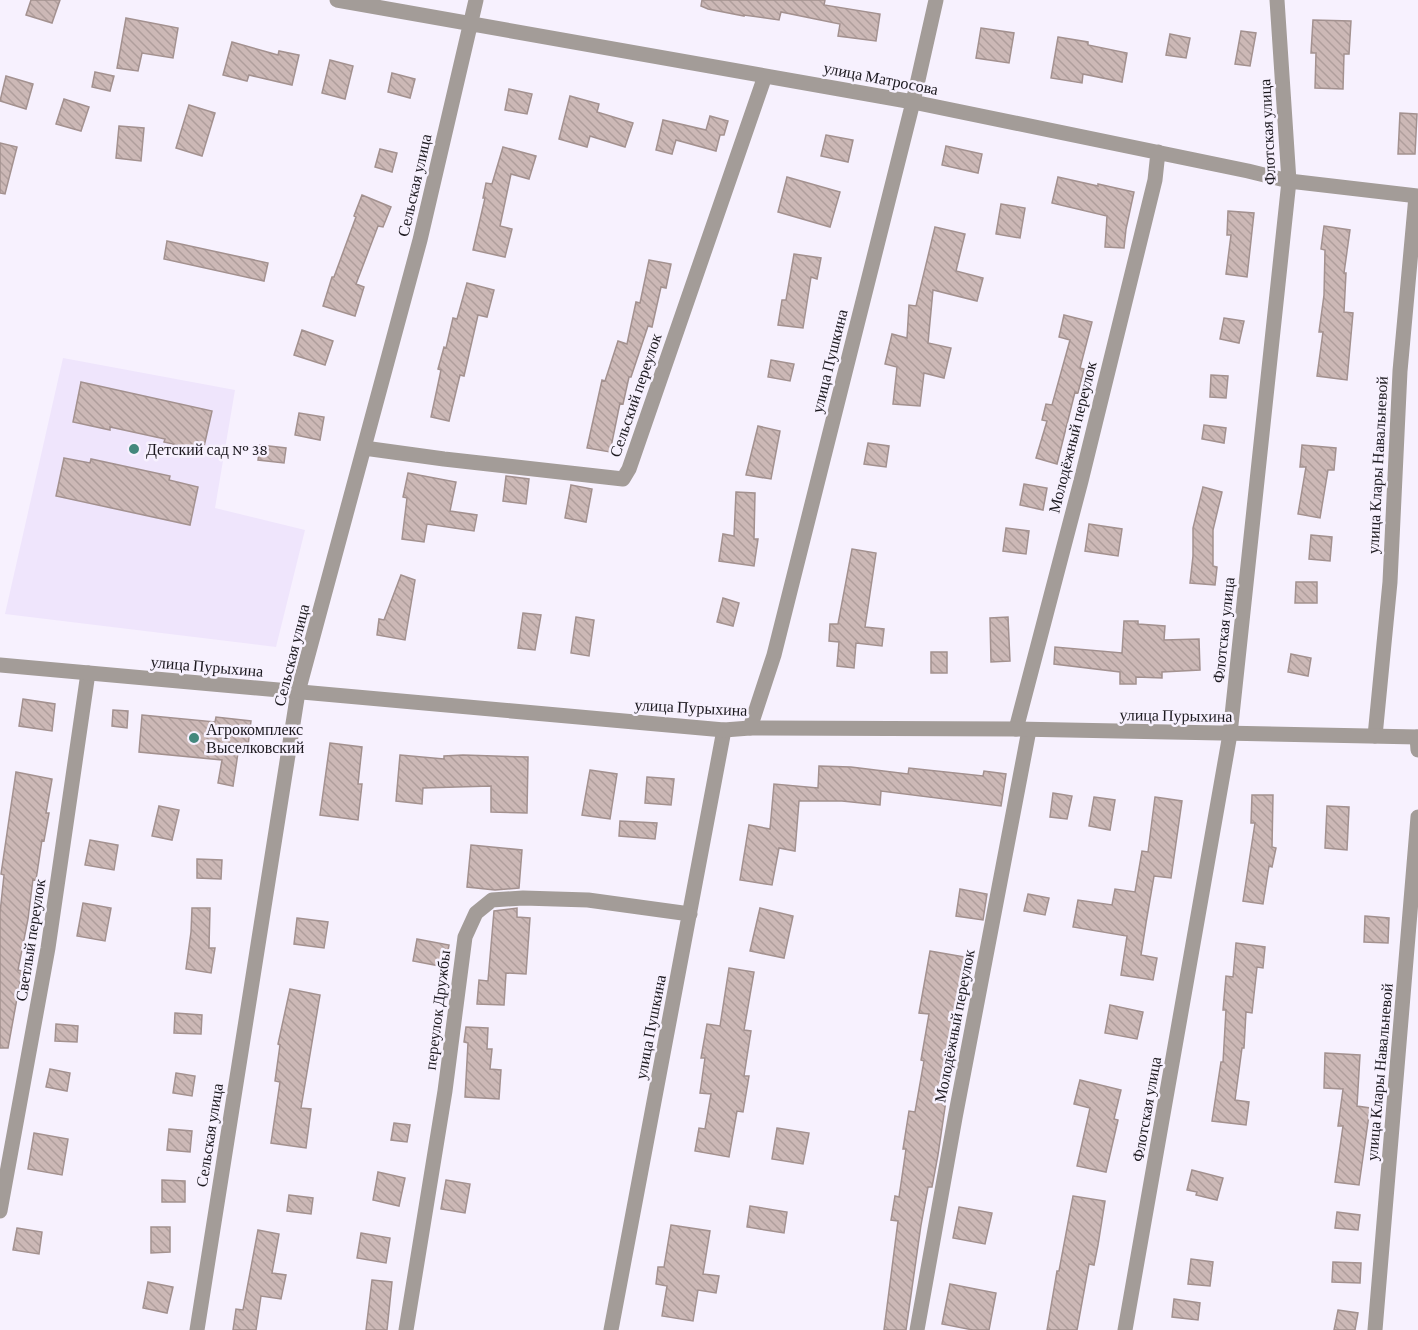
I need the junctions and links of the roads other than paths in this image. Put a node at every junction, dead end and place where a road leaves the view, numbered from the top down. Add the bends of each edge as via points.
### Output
1 (337, 0) edge
2 (476, 0) edge
3 (936, 0) edge
4 (1276, 0) edge
5 (469, 23) junction
6 (765, 75) junction
7 (913, 102) junction
8 (1158, 152) junction
9 (1289, 182) junction
10 (1417, 196) edge
11 (364, 448) junction
12 (0, 665) edge
13 (88, 673) junction
14 (298, 692) junction
15 (750, 728) junction
16 (724, 730) junction
17 (1023, 730) junction
18 (1230, 734) junction
19 (1376, 736) junction
20 (1418, 741) edge
21 (1418, 817) edge
22 (690, 914) junction
23 (0, 1211) edge
24 (197, 1330) edge
25 (406, 1330) edge
26 (610, 1330) edge
27 (917, 1330) edge
28 (1125, 1330) edge
29 (1375, 1330) edge

1 - 5 street, улица Матросова
2 - 5 street, Сельская улица
3 - 7 street, улица Пушкина
4 - 9 street, Флотская улица
5 - 6 street, улица Матросова
5 - 11 street, Сельская улица via 420,240
6 - 7 street, улица Матросова
6 - 11 street, Сельский переулок via 623,479
7 - 8 street, улица Матросова
7 - 15 street, улица Пушкина via 774,655
8 - 9 street, улица Матросова
8 - 17 street, Молодёжный переулок via 1155,180
9 - 10 street, улица Матросова
9 - 18 street, Флотская улица
10 - 19 street, улица Клары Навальневой via 1400,371 1390,582
11 - 14 street, Сельская улица
12 - 13 street, улица Пурыхина
13 - 14 street, улица Пурыхина
13 - 23 street, Светлый переулок via 48,948
14 - 16 street, улица Пурыхина
14 - 24 street, Сельская улица
15 - 16 street, улица Пурыхина
15 - 17 street, улица Пурыхина
16 - 22 street, улица Пушкина
17 - 18 street, улица Пурыхина
17 - 27 street, Молодёжный переулок
18 - 19 street, улица Пурыхина
18 - 28 street, Флотская улица
19 - 20 street, улица Пурыхина
21 - 29 street, улица Клары Навальневой
22 - 25 street, переулок Дружбы via 588,900 523,898 492,900 476,913 465,937 445,1091
22 - 26 street, улица Пушкина

